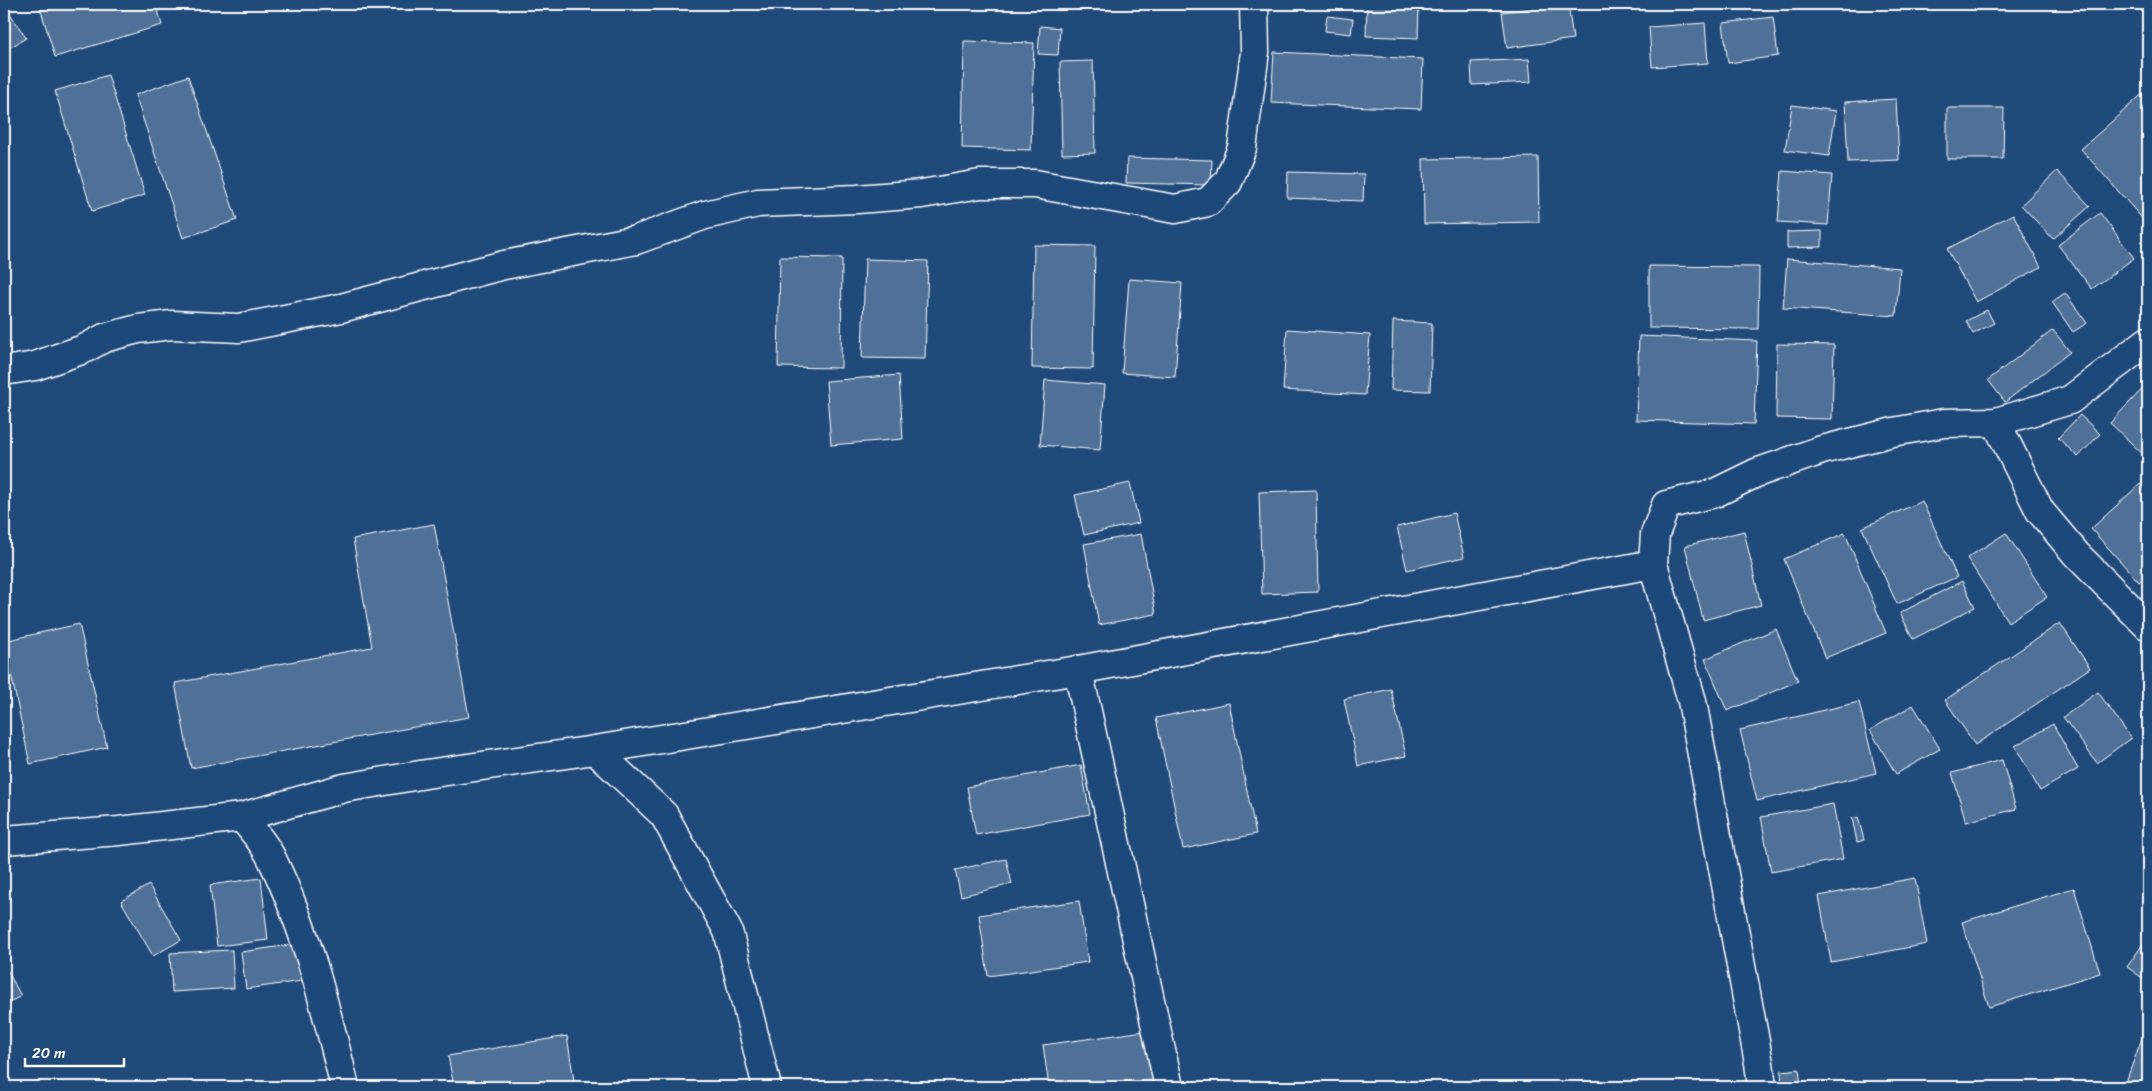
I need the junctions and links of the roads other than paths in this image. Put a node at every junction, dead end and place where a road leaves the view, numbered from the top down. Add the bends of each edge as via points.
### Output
1 (1254, 4) edge
2 (2148, 341) edge
3 (4, 371) edge
4 (1996, 422) junction
5 (1653, 564) junction
6 (2148, 626) edge
7 (1078, 670) junction
8 (596, 750) junction
9 (242, 817) junction
10 (4, 840) edge
11 (345, 1087) edge
12 (767, 1087) edge
13 (1170, 1087) edge
14 (1762, 1087) edge

1 - 3 street via 1255,52 1242,148 1228,182 1208,202 1175,209 1035,184 980,184 922,194 758,203 705,215 636,240 504,265 341,308 239,328 172,325 138,330 104,338 84,349 35,366
2 - 4 street via 2070,400
4 - 5 street via 1944,423 1893,432 1822,450 1756,473 1716,493 1666,505 1655,534
4 - 6 street via 2040,511 2077,555
5 - 7 street
5 - 14 street via 1692,701
7 - 8 street
7 - 13 street
8 - 9 street via 344,788
8 - 12 street via 664,816 728,931
9 - 10 street
9 - 11 street via 270,856 303,933 328,1014

